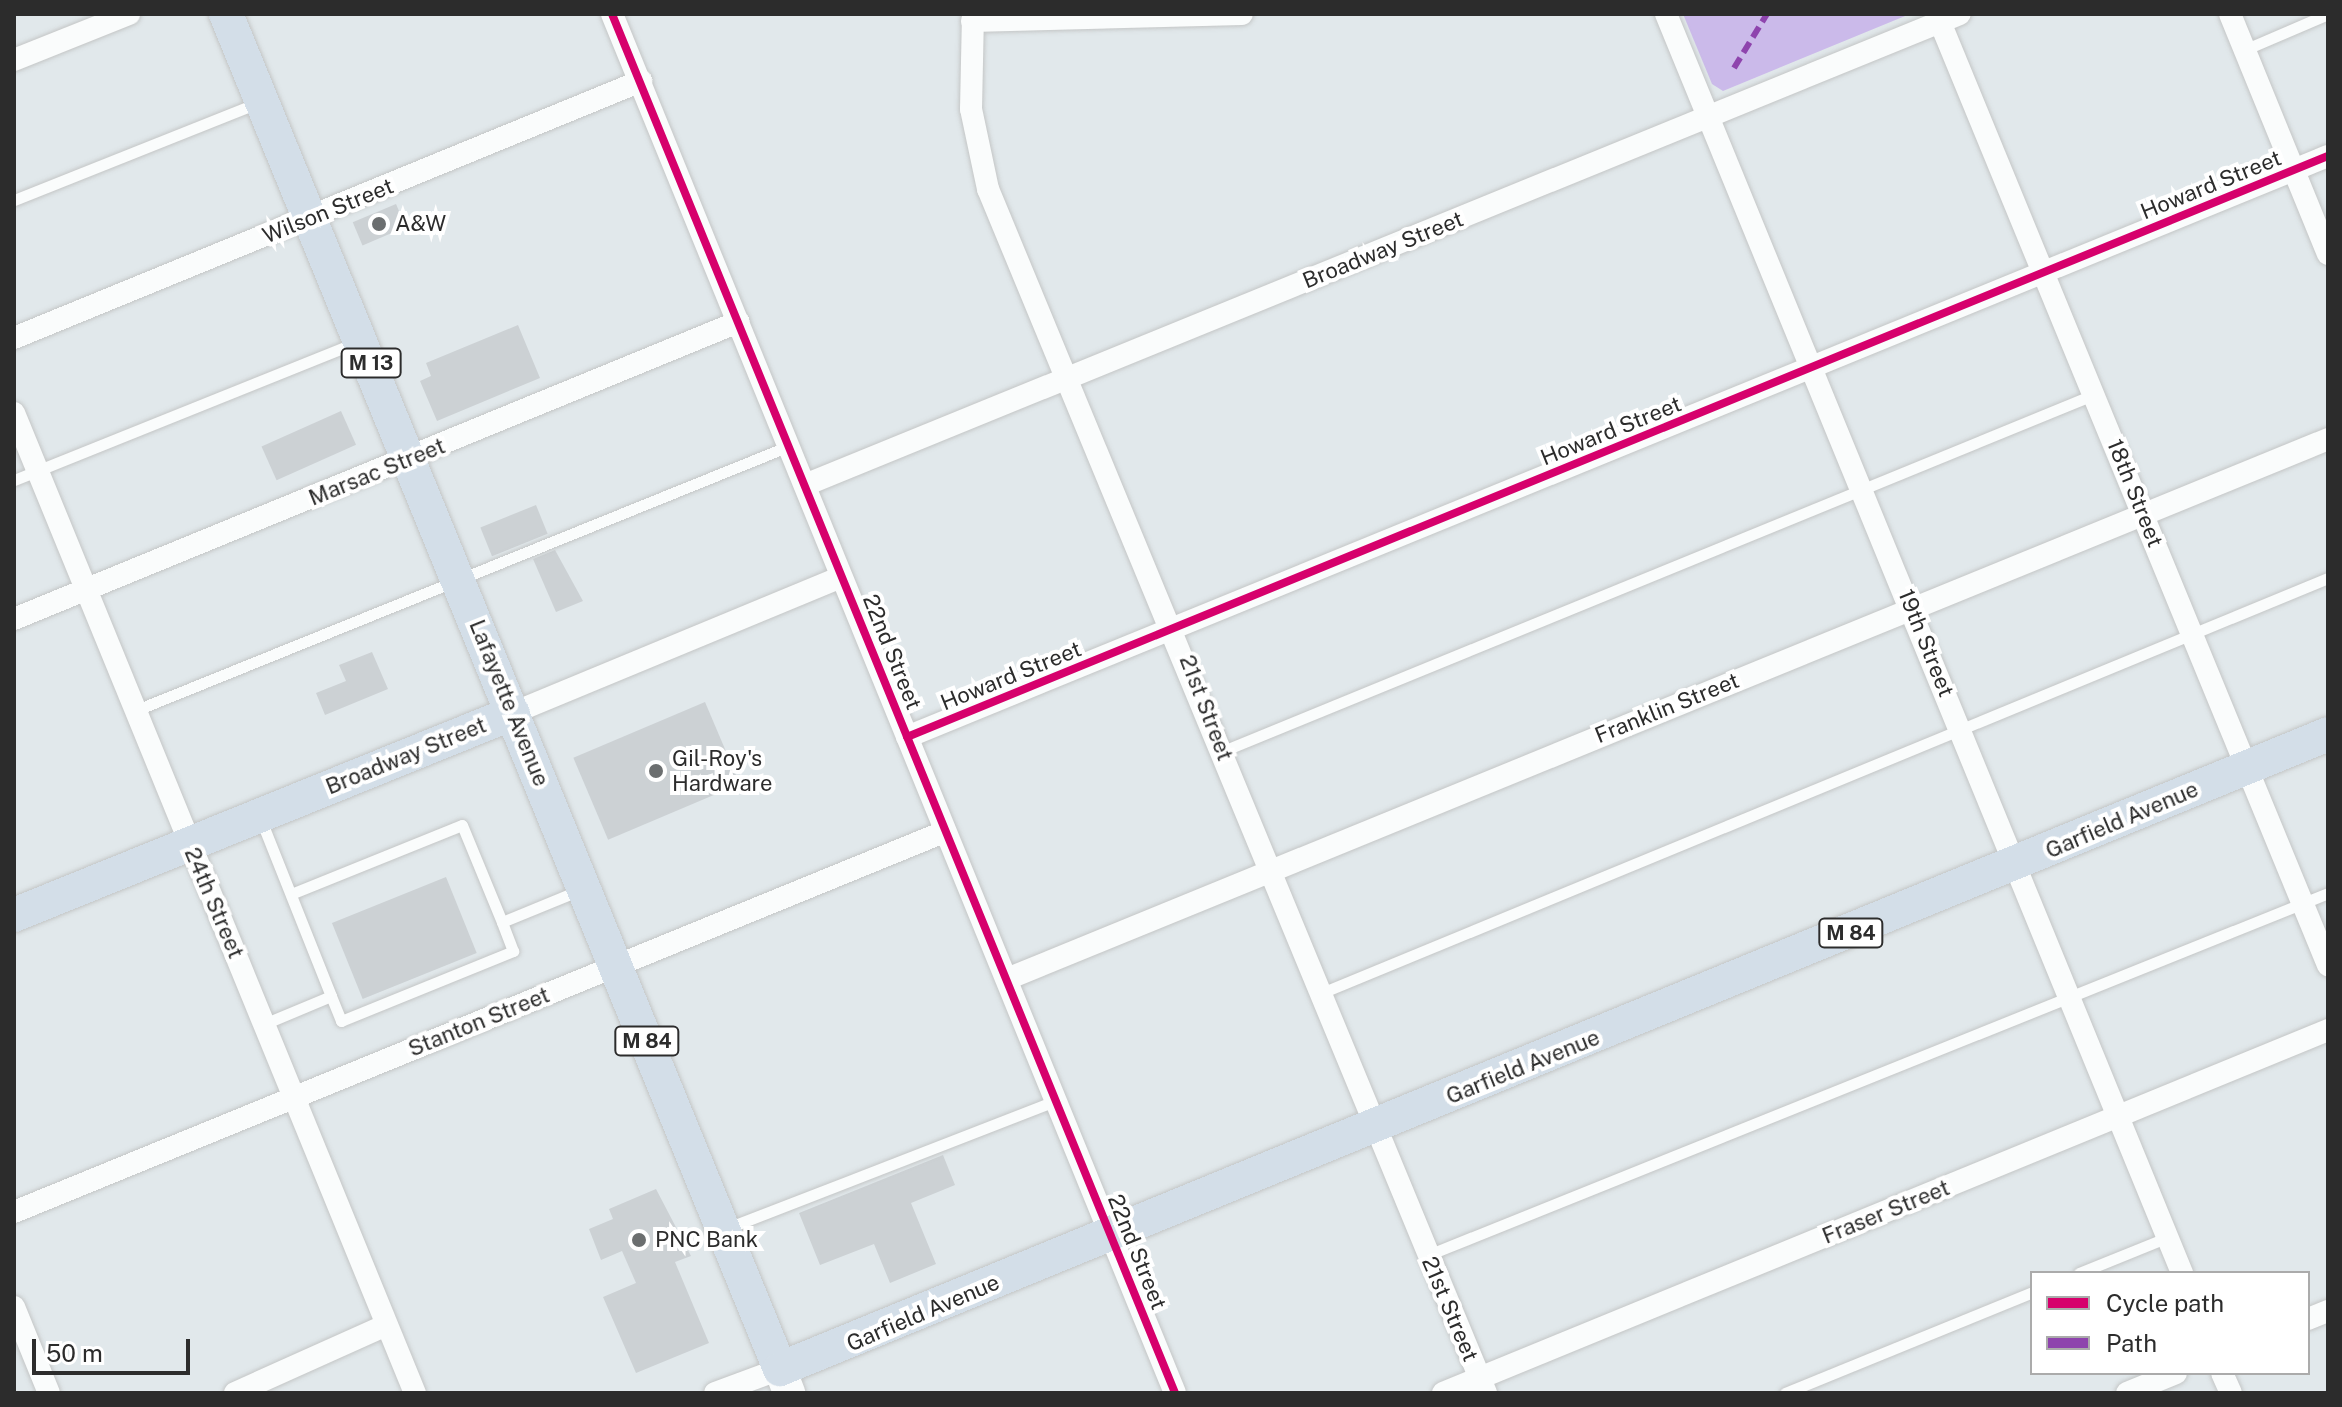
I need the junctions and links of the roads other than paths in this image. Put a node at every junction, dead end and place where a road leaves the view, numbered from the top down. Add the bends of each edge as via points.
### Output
1 (129, 14) edge
2 (226, 14) edge
3 (612, 14) edge
4 (1242, 14) edge
5 (1666, 14) edge
6 (2230, 14) edge
7 (2328, 14) edge
8 (973, 18) edge
9 (1950, 18) edge
10 (2244, 50) junction
11 (14, 60) edge
12 (641, 81) junction
13 (262, 101) junction
14 (1709, 118) junction
15 (2328, 156) edge
16 (2294, 170) junction
17 (14, 200) edge
18 (311, 218) junction
19 (2328, 254) edge
20 (2046, 272) junction
21 (738, 322) junction
22 (14, 338) edge
23 (361, 340) junction
24 (1813, 368) junction
25 (1069, 376) junction
26 (2096, 394) junction
27 (14, 413) edge
28 (2328, 439) edge
29 (789, 446) junction
30 (410, 458) junction
31 (37, 471) junction
32 (14, 480) edge
33 (805, 485) junction
34 (1863, 488) junction
35 (2144, 515) junction
36 (841, 577) junction
37 (2328, 578) edge
38 (460, 580) junction
39 (87, 589) junction
40 (1913, 608) junction
41 (14, 619) edge
42 (1175, 629) junction
43 (2192, 635) junction
44 (134, 711) junction
45 (513, 713) junction
46 (1961, 729) junction
47 (2328, 734) edge
48 (907, 737) junction
49 (1223, 751) junction
50 (2246, 768) junction
51 (259, 816) junction
52 (944, 832) junction
53 (189, 844) junction
54 (2017, 865) junction
55 (1270, 872) junction
56 (585, 888) junction
57 (2328, 893) edge
58 (291, 894) junction
59 (2302, 904) junction
60 (14, 915) edge
61 (502, 922) junction
62 (617, 965) junction
63 (2328, 965) edge
64 (1007, 979) junction
65 (1319, 994) junction
66 (331, 996) junction
67 (2071, 999) junction
68 (264, 1024) junction
69 (2328, 1030) edge
70 (294, 1098) junction
71 (1055, 1101) junction
72 (2119, 1116) junction
73 (1373, 1128) junction
74 (14, 1212) edge
75 (723, 1230) junction
76 (1111, 1234) junction
77 (2168, 1237) junction
78 (1427, 1255) junction
79 (2084, 1271) edge
80 (2181, 1271) edge
81 (2030, 1293) edge
82 (14, 1307) edge
83 (386, 1325) junction
84 (2171, 1375) edge
85 (784, 1381) edge
86 (1483, 1385) edge
87 (49, 1393) edge
88 (235, 1393) edge
89 (415, 1393) edge
90 (715, 1393) edge
91 (1175, 1393) edge
92 (1443, 1393) edge
93 (1785, 1393) edge
94 (2127, 1393) edge

1 - 11 street
2 - 13 main road, Lafayette Avenue / M 13
3 - 12 street, 22nd Street
4 - 8 street
5 - 14 street, 19th Street
6 - 10 street
7 - 10 lane
8 - 25 street, 21st Street via 978,150
9 - 14 street, Broadway Street
9 - 20 street, 18th Street
10 - 16 street
12 - 18 street, Wilson Street
12 - 21 street, 22nd Street
13 - 17 lane
13 - 18 main road, Lafayette Avenue / M 13
14 - 24 street, 19th Street
14 - 25 street, Broadway Street
15 - 16 street, Howard Street
16 - 19 street
16 - 20 street, Howard Street
18 - 22 street, Wilson Street
18 - 23 main road, Lafayette Avenue / M 13
20 - 24 street, Howard Street
20 - 26 street, 18th Street
21 - 29 street, 22nd Street
21 - 30 street, Marsac Street
23 - 30 main road, Lafayette Avenue / M 13
23 - 31 lane
24 - 34 street, 19th Street
24 - 42 street, Howard Street
25 - 33 street, Broadway Street
25 - 42 street, 21st Street
26 - 34 lane
26 - 35 street, 18th Street
27 - 31 street, 24th Street
28 - 35 street, Franklin Street
29 - 33 street, 22nd Street
29 - 38 lane
30 - 38 main road, Lafayette Avenue / M 13
30 - 39 street, Marsac Street
31 - 32 lane
31 - 39 street, 24th Street
33 - 36 street, 22nd Street
34 - 40 street, 19th Street
34 - 49 lane
35 - 40 street, Franklin Street
35 - 43 street, 18th Street
36 - 45 street, Broadway Street
36 - 48 street, 22nd Street
37 - 43 lane
38 - 44 lane
38 - 45 main road, Lafayette Avenue / M 13
39 - 41 street, Marsac Street
39 - 44 street, 24th Street
40 - 46 street, 19th Street
40 - 55 street, Franklin Street
42 - 48 street, Howard Street
42 - 49 street, 21st Street
43 - 46 lane
43 - 50 street, 18th Street
44 - 53 street, 24th Street
45 - 51 main road, Broadway Street
45 - 56 main road, Lafayette Avenue / M 84
46 - 54 street, 19th Street
46 - 65 lane
47 - 50 main road, Garfield Avenue / M 84
48 - 52 street, 22nd Street
49 - 55 street, 21st Street
50 - 54 main road, Garfield Avenue / M 84
50 - 59 street, 18th Street
51 - 53 main road, Broadway Street
51 - 58 lane
52 - 62 street, Stanton Street
52 - 64 street, 22nd Street
53 - 60 main road, Broadway Street
53 - 68 street, 24th Street
54 - 67 street, 19th Street
54 - 73 main road, Garfield Avenue / M 84
55 - 64 street, Franklin Street
55 - 65 street, 21st Street
56 - 61 lane
56 - 62 main road, Lafayette Avenue / M 84
57 - 59 lane
58 - 61 lane via 462,825
58 - 66 lane
59 - 63 street, 18th Street
59 - 67 lane
61 - 66 lane via 513,951 341,1021
62 - 70 street, Stanton Street
62 - 75 main road, Lafayette Avenue / M 84
64 - 71 street, 22nd Street
65 - 73 street, 21st Street
66 - 68 lane
67 - 72 street, 19th Street
67 - 78 lane
68 - 70 street, 24th Street
69 - 72 street, Fraser Street
70 - 74 street, Stanton Street
70 - 83 street, 24th Street
71 - 75 lane
71 - 76 street, 22nd Street
72 - 77 street, 19th Street
72 - 86 street, Fraser Street
73 - 76 main road, Garfield Avenue / M 84
73 - 78 street, 21st Street
75 - 85 main road, Lafayette Avenue / M 84
76 - 85 main road, Garfield Avenue / M 84
76 - 91 street, 22nd Street
77 - 79 lane
77 - 80 street, 19th Street
78 - 86 street, 21st Street
81 - 93 lane
82 - 87 street
83 - 88 street
83 - 89 street, 24th Street
84 - 94 street
85 - 90 street, Garfield Avenue
86 - 92 street, Fraser Street

